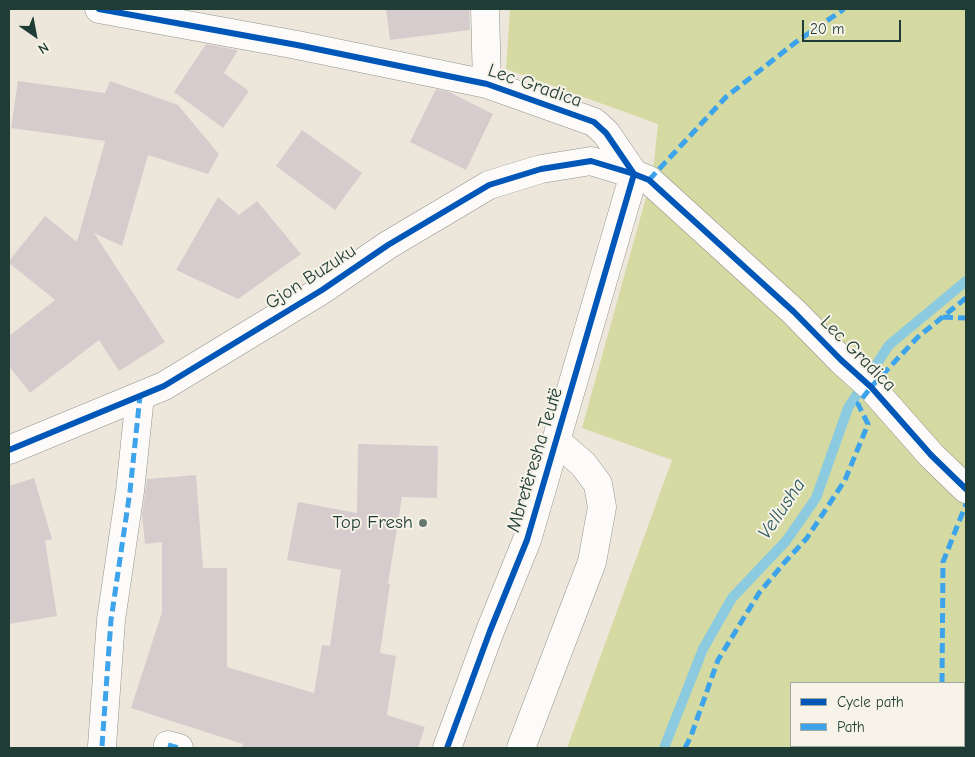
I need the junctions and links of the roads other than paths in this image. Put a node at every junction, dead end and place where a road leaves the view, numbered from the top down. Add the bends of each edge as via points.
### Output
1 (99, 9) edge
2 (485, 9) edge
3 (487, 84) junction
4 (634, 174) junction
5 (140, 396) junction
6 (556, 441) junction
7 (9, 450) edge
8 (966, 488) edge
9 (102, 746) dead end
10 (447, 748) edge
11 (521, 748) edge

1 - 3 street, Lec Gradica
2 - 3 street, Lec Gradica
3 - 4 street, Lec Gradica via 594,122 606,133
4 - 5 street, Gjon Buzuku via 591,161 541,168 489,185 164,386
4 - 6 street, Mbretëresha Teutë
4 - 8 street, Lec Gradica via 649,180 794,312 872,387 931,455
5 - 7 street, Gjon Buzuku
5 - 9 street via 130,491 110,620
6 - 10 street, Mbretëresha Teutë via 527,540
6 - 11 street via 584,464 598,484 602,507 592,562

